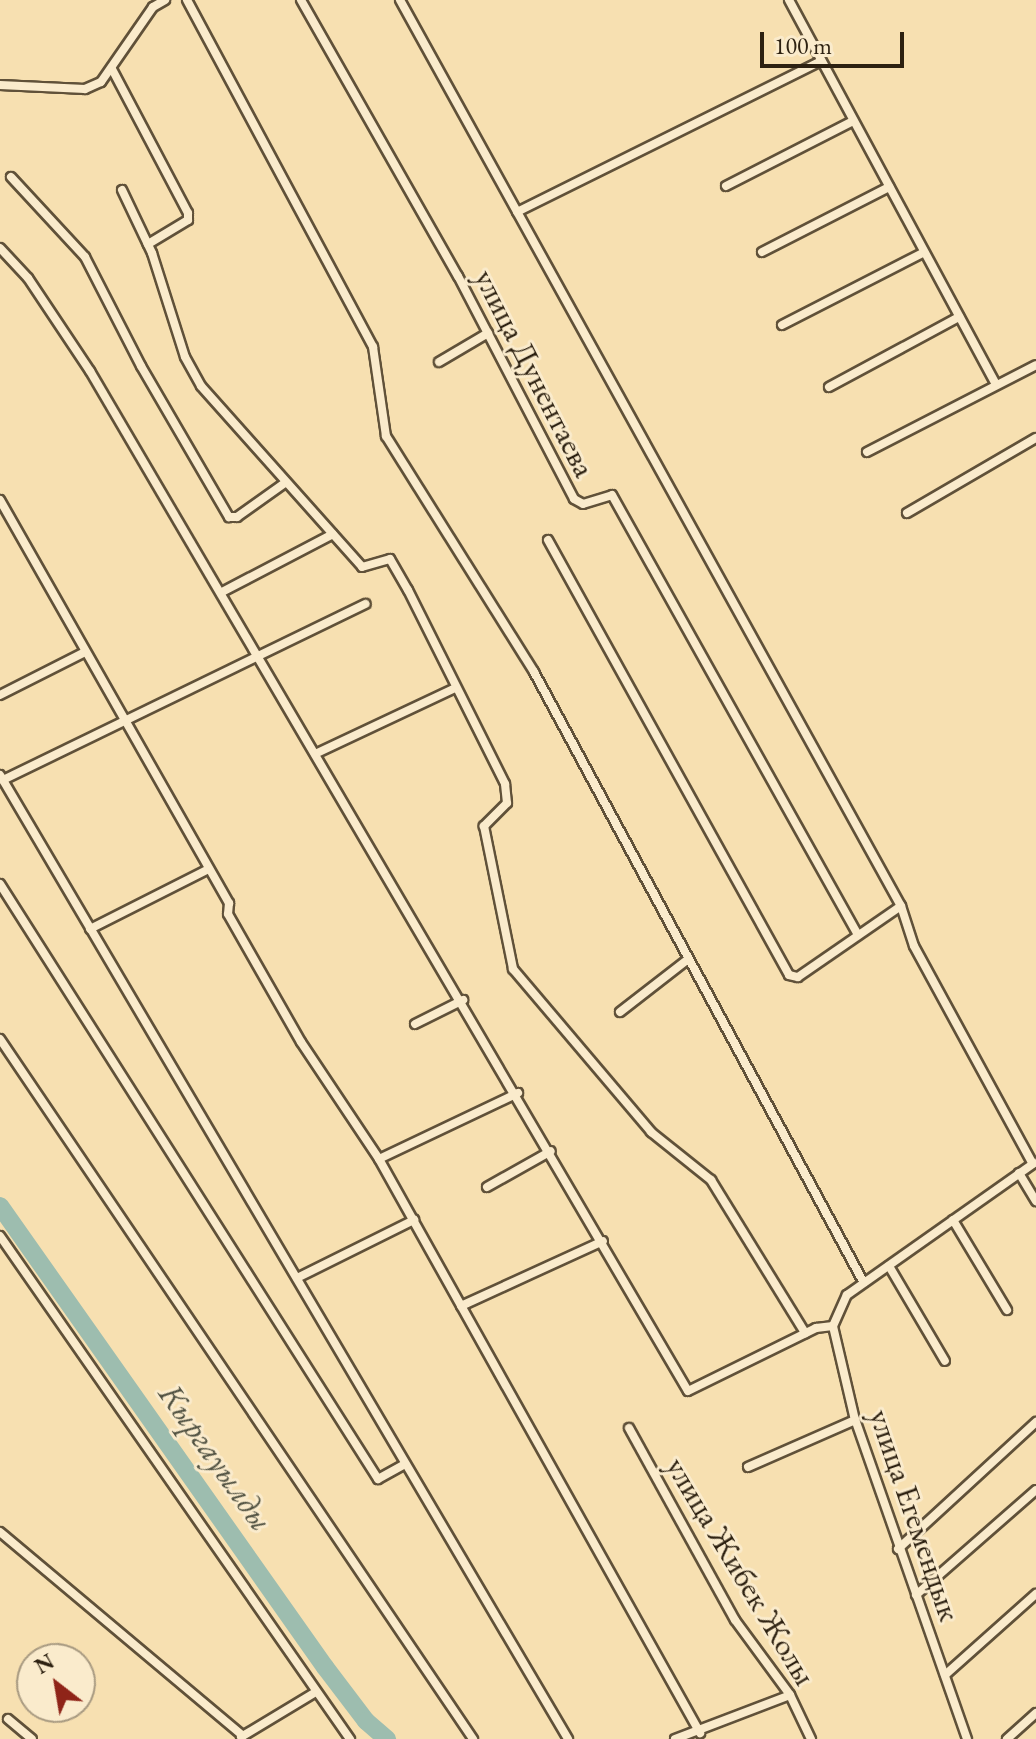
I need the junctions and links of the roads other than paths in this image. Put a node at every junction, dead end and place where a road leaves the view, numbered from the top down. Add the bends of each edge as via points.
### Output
1 (165, 0) edge
2 (187, 0) edge
3 (301, 0) edge
4 (400, 0) edge
5 (794, 2) edge
6 (821, 61) junction
7 (112, 69) junction
8 (0, 85) edge
9 (853, 121) junction
10 (11, 177) dead end
11 (726, 186) dead end
12 (889, 187) junction
13 (122, 190) dead end
14 (517, 212) junction
15 (148, 244) junction
16 (0, 248) edge
17 (762, 252) dead end
18 (923, 253) junction
19 (959, 317) junction
20 (782, 325) dead end
21 (488, 333) junction
22 (439, 362) dead end
23 (1036, 365) edge
24 (996, 385) junction
25 (829, 387) dead end
26 (1036, 438) edge
27 (867, 452) dead end
28 (286, 482) junction
29 (0, 500) edge
30 (3, 511) edge
31 (907, 513) dead end
32 (333, 534) junction
33 (548, 540) dead end
34 (222, 592) junction
35 (366, 604) dead end
36 (85, 652) junction
37 (260, 658) junction
38 (455, 688) junction
39 (0, 695) edge
40 (126, 723) junction
41 (315, 754) junction
42 (2, 778) edge
43 (209, 869) junction
44 (0, 884) edge
45 (901, 906) junction
46 (90, 929) junction
47 (858, 935) junction
48 (687, 960) junction
49 (463, 1000) junction
50 (620, 1012) dead end
51 (415, 1024) dead end
52 (0, 1039) edge
53 (518, 1093) junction
54 (551, 1151) junction
55 (379, 1159) junction
56 (1034, 1163) edge
57 (1019, 1173) junction
58 (487, 1187) dead end
59 (1036, 1201) edge
60 (414, 1220) junction
61 (953, 1220) junction
62 (0, 1236) edge
63 (603, 1241) junction
64 (889, 1266) junction
65 (297, 1278) junction
66 (864, 1283) junction
67 (461, 1306) junction
68 (1007, 1310) dead end
69 (833, 1326) junction
70 (805, 1333) junction
71 (945, 1361) dead end
72 (855, 1420) junction
73 (1036, 1422) edge
74 (629, 1428) dead end
75 (405, 1464) junction
76 (748, 1467) dead end
77 (1036, 1490) edge
78 (0, 1532) edge
79 (898, 1549) junction
80 (1036, 1594) edge
81 (916, 1595) junction
82 (945, 1675) junction
83 (316, 1692) junction
84 (790, 1695) junction
85 (1036, 1713) edge
86 (8, 1719) dead end
87 (700, 1733) junction
88 (240, 1738) edge
89 (32, 1739) edge
90 (350, 1739) edge
91 (473, 1739) edge
92 (568, 1739) edge
93 (675, 1739) edge
94 (811, 1739) edge
95 (967, 1739) edge
96 (1007, 1739) edge

1 - 7 street via 153,7
2 - 48 street via 373,347 386,436 534,672
3 - 21 street, улица Дунентаева
4 - 14 street
5 - 6 street
6 - 9 street
6 - 14 street
7 - 8 street via 85,89
7 - 15 street via 188,213 188,220
9 - 11 street
9 - 12 street
10 - 28 street via 85,257 229,517 237,517
12 - 17 street
12 - 18 street
13 - 15 street
14 - 45 street
15 - 28 street via 193,375
16 - 34 street via 28,278 90,371
18 - 19 street
18 - 20 street
19 - 24 street
19 - 25 street
21 - 22 street
21 - 47 street, улица Дунентаева via 577,504 612,495
23 - 24 street
24 - 27 street
26 - 31 street
28 - 32 street
29 - 30 street
30 - 36 street
32 - 34 street
32 - 38 street via 362,567 382,559 396,566
33 - 47 street via 789,975 798,977
34 - 37 street
35 - 37 street
36 - 39 street
36 - 40 street
37 - 40 street
37 - 41 street
38 - 41 street
38 - 70 street via 507,795 507,803 484,826 507,958 651,1132 711,1180
40 - 42 street
40 - 43 street
41 - 49 street
42 - 46 street
43 - 46 street
43 - 55 street via 229,903 228,914 301,1042
44 - 75 street via 378,1479
45 - 47 street
45 - 56 street via 914,946
46 - 65 street
48 - 50 street
48 - 66 street
49 - 51 street
49 - 53 street
52 - 91 street
53 - 54 street
53 - 55 street
54 - 58 street
54 - 63 street
55 - 60 street
56 - 57 street
57 - 59 street
57 - 61 street
60 - 65 street
60 - 67 street
61 - 64 street
61 - 68 street
62 - 83 street
63 - 67 street
63 - 70 street via 688,1391
64 - 66 street
64 - 71 street
65 - 75 street
66 - 69 street, улица Егемендык via 838,1304
67 - 87 street
69 - 70 street
69 - 72 street, улица Егемендык
72 - 76 street
72 - 79 street, улица Егемендык
73 - 79 street via 987,1461
74 - 84 street, улица Жибек Жолы via 735,1620
75 - 92 street
77 - 81 street
78 - 88 street
79 - 81 street, улица Егемендык
80 - 82 street
81 - 82 street, улица Егемендык
82 - 95 street, улица Егемендык
83 - 88 street
83 - 90 street
84 - 87 street
84 - 94 street, улица Жибек Жолы
85 - 96 street
86 - 89 street
87 - 93 street

